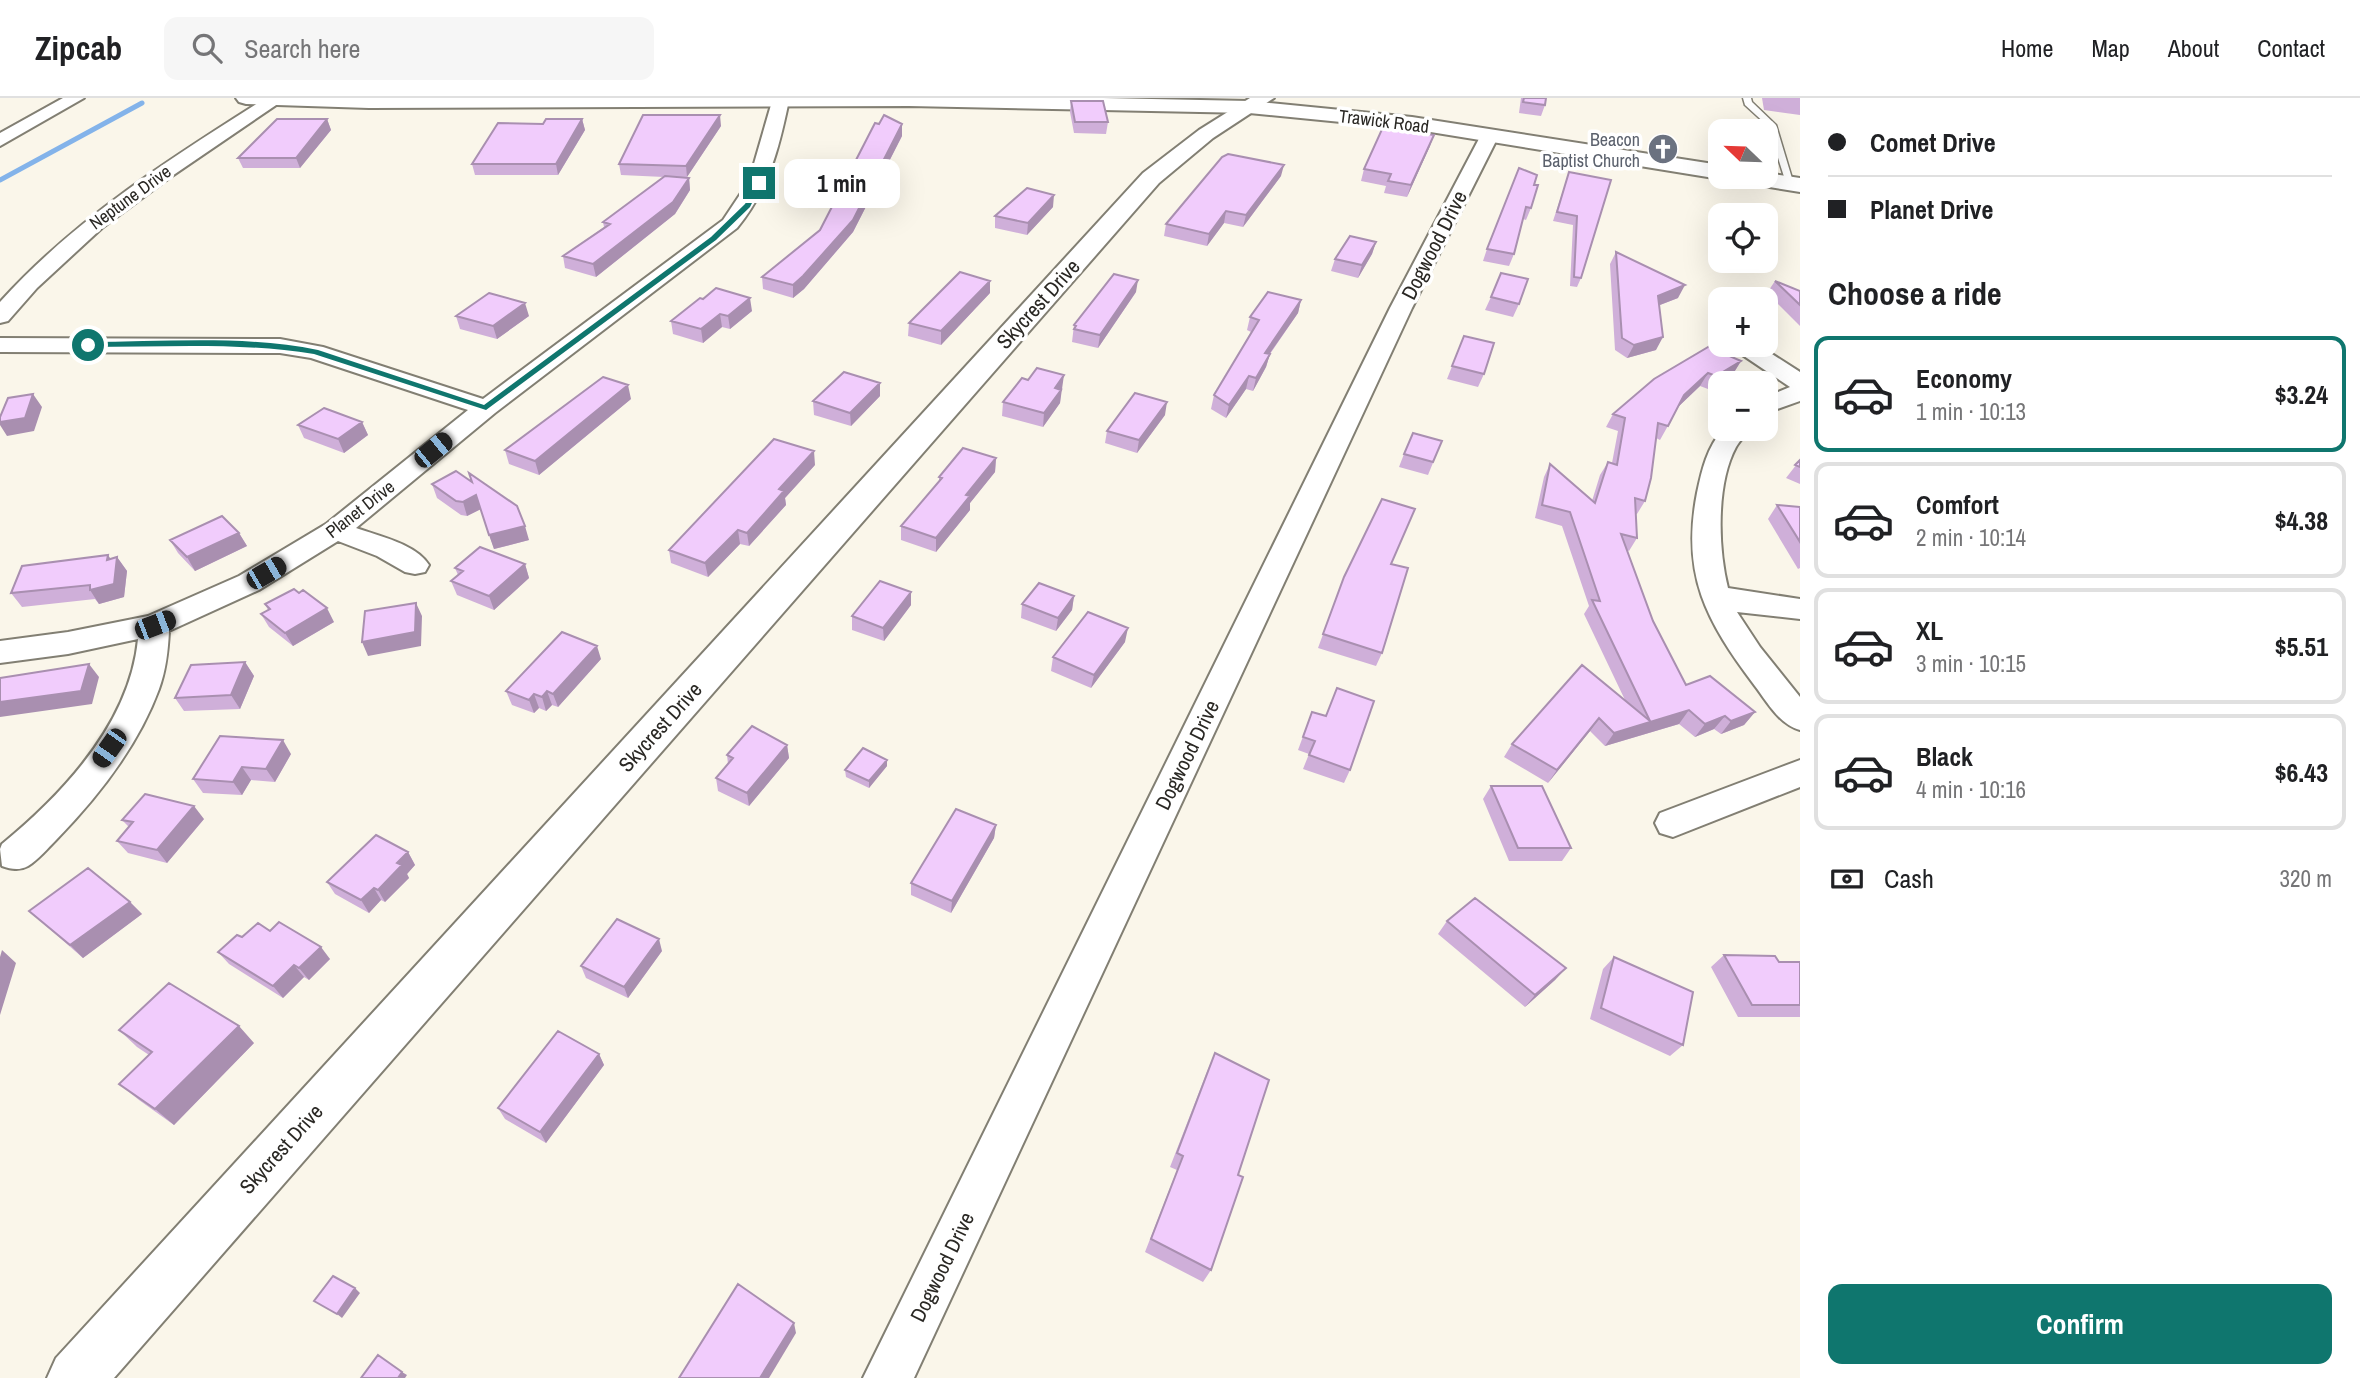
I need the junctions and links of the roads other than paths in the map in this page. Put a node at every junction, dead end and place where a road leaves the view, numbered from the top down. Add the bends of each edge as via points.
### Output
1 (75, 98) edge
2 (246, 98) edge
3 (1747, 98) edge
4 (276, 99) edge
5 (909, 99) edge
6 (421, 100) edge
7 (780, 100) edge
8 (1046, 100) edge
9 (1256, 103) edge
10 (1490, 135) junction
11 (0, 141) edge
12 (1708, 170) edge
13 (1778, 181) edge
14 (1796, 184) edge
15 (0, 316) edge
16 (0, 345) edge
17 (1761, 357) edge
18 (1800, 383) edge
19 (1800, 392) edge
20 (1778, 401) edge
21 (486, 408) junction
22 (1726, 441) edge
23 (336, 530) junction
24 (415, 565) dead end
25 (1716, 600) junction
26 (1800, 609) edge
27 (155, 625) junction
28 (0, 652) edge
29 (1800, 718) edge
30 (1800, 774) edge
31 (1673, 823) dead end
32 (15, 855) dead end
33 (76, 1378) edge
34 (888, 1378) edge

1 - 11 street
2 - 4 street, Trawick Road
3 - 14 lane via 1772,125
4 - 6 street, Trawick Road
4 - 15 street, Neptune Drive via 145,184 79,234
5 - 7 street, Trawick Road
5 - 8 street, Trawick Road
6 - 7 street, Trawick Road
7 - 21 street, Planet Drive via 769,152 748,205 713,238
8 - 9 street, Trawick Road
9 - 10 street, Trawick Road
9 - 33 street, Skycrest Drive via 1199,139 1151,178
10 - 12 street, Trawick Road
10 - 34 street, Dogwood Drive via 1401,308
13 - 14 street
16 - 21 street via 280,346 316,352
17 - 18 street
19 - 20 street
21 - 23 street, Planet Drive
22 - 25 street via 1705,515 1707,564
23 - 24 street
23 - 27 street, Planet Drive via 249,583
25 - 26 street
25 - 29 street via 1736,642
27 - 28 street, Planet Drive
27 - 32 street via 150,664 122,730 54,821
30 - 31 street

